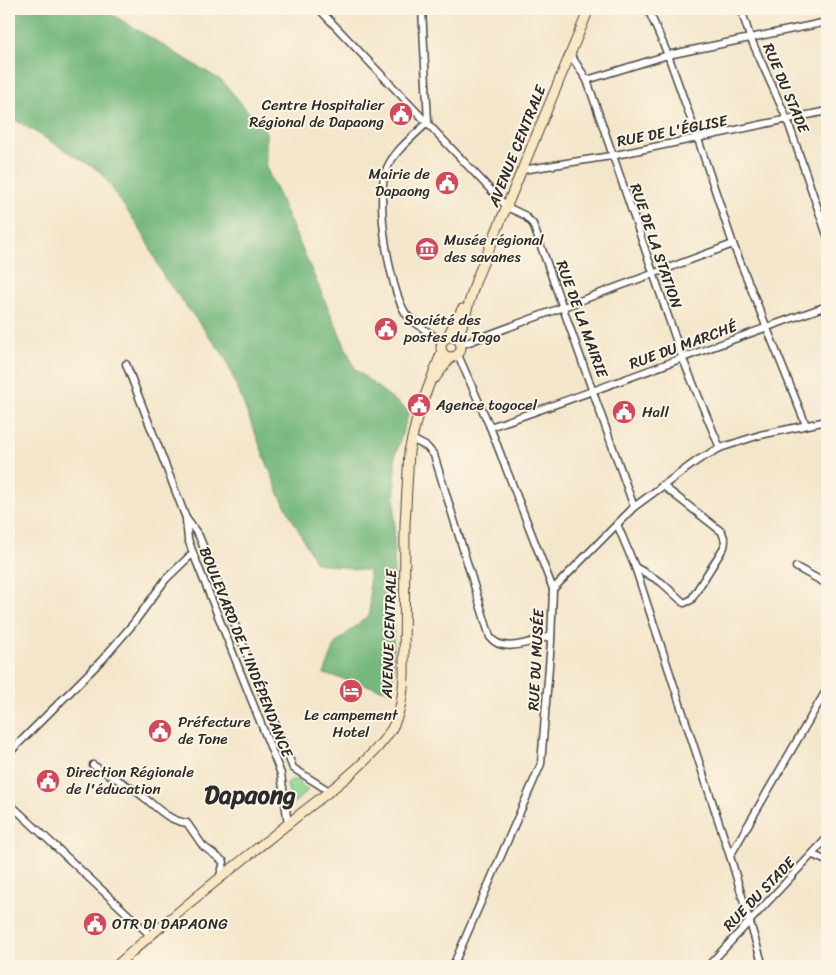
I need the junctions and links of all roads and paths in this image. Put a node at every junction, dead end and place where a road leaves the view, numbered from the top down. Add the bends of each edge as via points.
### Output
1 (319, 9) edge
2 (422, 9) edge
3 (588, 9) edge
4 (648, 9) edge
5 (741, 9) edge
6 (827, 22) edge
7 (750, 37) junction
8 (570, 54) junction
9 (668, 55) junction
10 (586, 80) junction
11 (827, 111) edge
12 (787, 120) junction
13 (428, 122) junction
14 (698, 139) junction
15 (611, 156) junction
16 (522, 170) junction
17 (507, 207) junction
18 (827, 234) edge
19 (733, 244) junction
20 (652, 274) junction
21 (471, 294) junction
22 (827, 306) edge
23 (563, 307) junction
24 (767, 327) junction
25 (460, 342) junction
26 (444, 343) junction
27 (454, 356) junction
28 (682, 357) junction
29 (126, 364) dead end
30 (429, 386) junction
31 (594, 392) junction
32 (827, 421) edge
33 (806, 425) junction
34 (490, 427) junction
35 (412, 439) junction
36 (720, 448) junction
37 (662, 485) junction
38 (634, 507) junction
39 (186, 518) junction
40 (617, 524) junction
41 (193, 553) junction
42 (635, 567) junction
43 (796, 567) dead end
44 (827, 584) edge
45 (553, 589) junction
46 (221, 592) junction
47 (210, 596) junction
48 (551, 636) junction
49 (827, 689) edge
50 (9, 753) edge
51 (93, 765) dead end
52 (329, 791) junction
53 (9, 803) edge
54 (288, 824) junction
55 (827, 838) edge
56 (813, 855) junction
57 (730, 856) junction
58 (827, 861) edge
59 (218, 881) junction
60 (749, 923) junction
61 (150, 935) junction
62 (116, 966) edge
63 (453, 966) edge
64 (708, 966) edge
65 (763, 966) edge

1 - 13 street, RUE DE LA MAIRIE
2 - 13 street
3 - 8 main road, AVENUE CENTRALE
4 - 9 street
5 - 7 street, RUE DU STADE
6 - 7 street
7 - 9 street
7 - 12 street, RUE DU STADE
8 - 10 street, RUE DE LA STATION
8 - 16 main road, AVENUE CENTRALE
9 - 10 street
9 - 14 street
10 - 15 street, RUE DE LA STATION
11 - 12 street, RUE DE L'ÉGLISE
12 - 14 street, RUE DE L'ÉGLISE
12 - 18 street, RUE DU STADE
13 - 17 street, RUE DE LA MAIRIE
13 - 26 street via 395,155 386,169 383,185 385,240 390,273 406,314
14 - 15 street, RUE DE L'ÉGLISE
14 - 19 street
15 - 16 street, RUE DE L'ÉGLISE
15 - 20 street, RUE DE LA STATION
16 - 17 main road, AVENUE CENTRALE
17 - 21 main road, AVENUE CENTRALE
17 - 23 street, RUE DE LA MAIRIE via 529,219 536,228
19 - 20 street
19 - 24 street
20 - 23 street
20 - 28 street, RUE DE LA STATION
21 - 25 main road, AVENUE CENTRALE
21 - 26 main road, AVENUE CENTRALE
22 - 24 street, RUE DU MARCHÉ
23 - 25 street
23 - 31 street, RUE DE LA MAIRIE
24 - 28 street, RUE DU MARCHÉ
24 - 33 street
25 - 26 main road
25 - 27 main road, AVENUE CENTRALE
26 - 27 main road
26 - 30 main road, AVENUE CENTRALE
27 - 30 main road, AVENUE CENTRALE
27 - 34 street, RUE DU MUSÉE
28 - 31 street, RUE DU MARCHÉ
28 - 36 street, RUE DE LA STATION
29 - 39 street, BOULEVARD DE L'INDÉPENDANCE
30 - 35 main road, AVENUE CENTRALE
31 - 34 street, RUE DU MARCHÉ
31 - 38 street, RUE DE LA MAIRIE
32 - 33 street
33 - 36 street
34 - 45 street, RUE DU MUSÉE
35 - 48 street via 434,455 490,638 506,647
35 - 52 main road, AVENUE CENTRALE via 405,526 404,675 397,718 374,751
36 - 37 street
37 - 38 street
37 - 42 street via 722,532 726,541 687,603 681,602 662,582
38 - 40 street
39 - 41 street, BOULEVARD DE L'INDÉPENDANCE
39 - 46 street, BOULEVARD DE L'INDÉPENDANCE via 198,536
40 - 42 street
40 - 45 street
41 - 47 street, BOULEVARD DE L'INDÉPENDANCE
41 - 50 street via 166,579 102,660
42 - 57 street
43 - 44 street
45 - 48 street, RUE DU MUSÉE
46 - 47 street
46 - 52 street, BOULEVARD DE L'INDÉPENDANCE via 293,768
47 - 54 street, BOULEVARD DE L'INDÉPENDANCE via 281,774
48 - 63 street, RUE DU MUSÉE via 541,764
49 - 57 street
51 - 59 street via 136,791 159,812 177,822 187,823 203,846 224,862
52 - 54 main road, AVENUE CENTRALE
53 - 61 street
54 - 59 main road, AVENUE CENTRALE
55 - 56 street, RUE DU STADE
56 - 58 street
56 - 60 street, RUE DU STADE
57 - 60 street
59 - 61 main road, AVENUE CENTRALE
60 - 64 street, RUE DU STADE
60 - 65 street
61 - 62 main road, AVENUE CENTRALE

